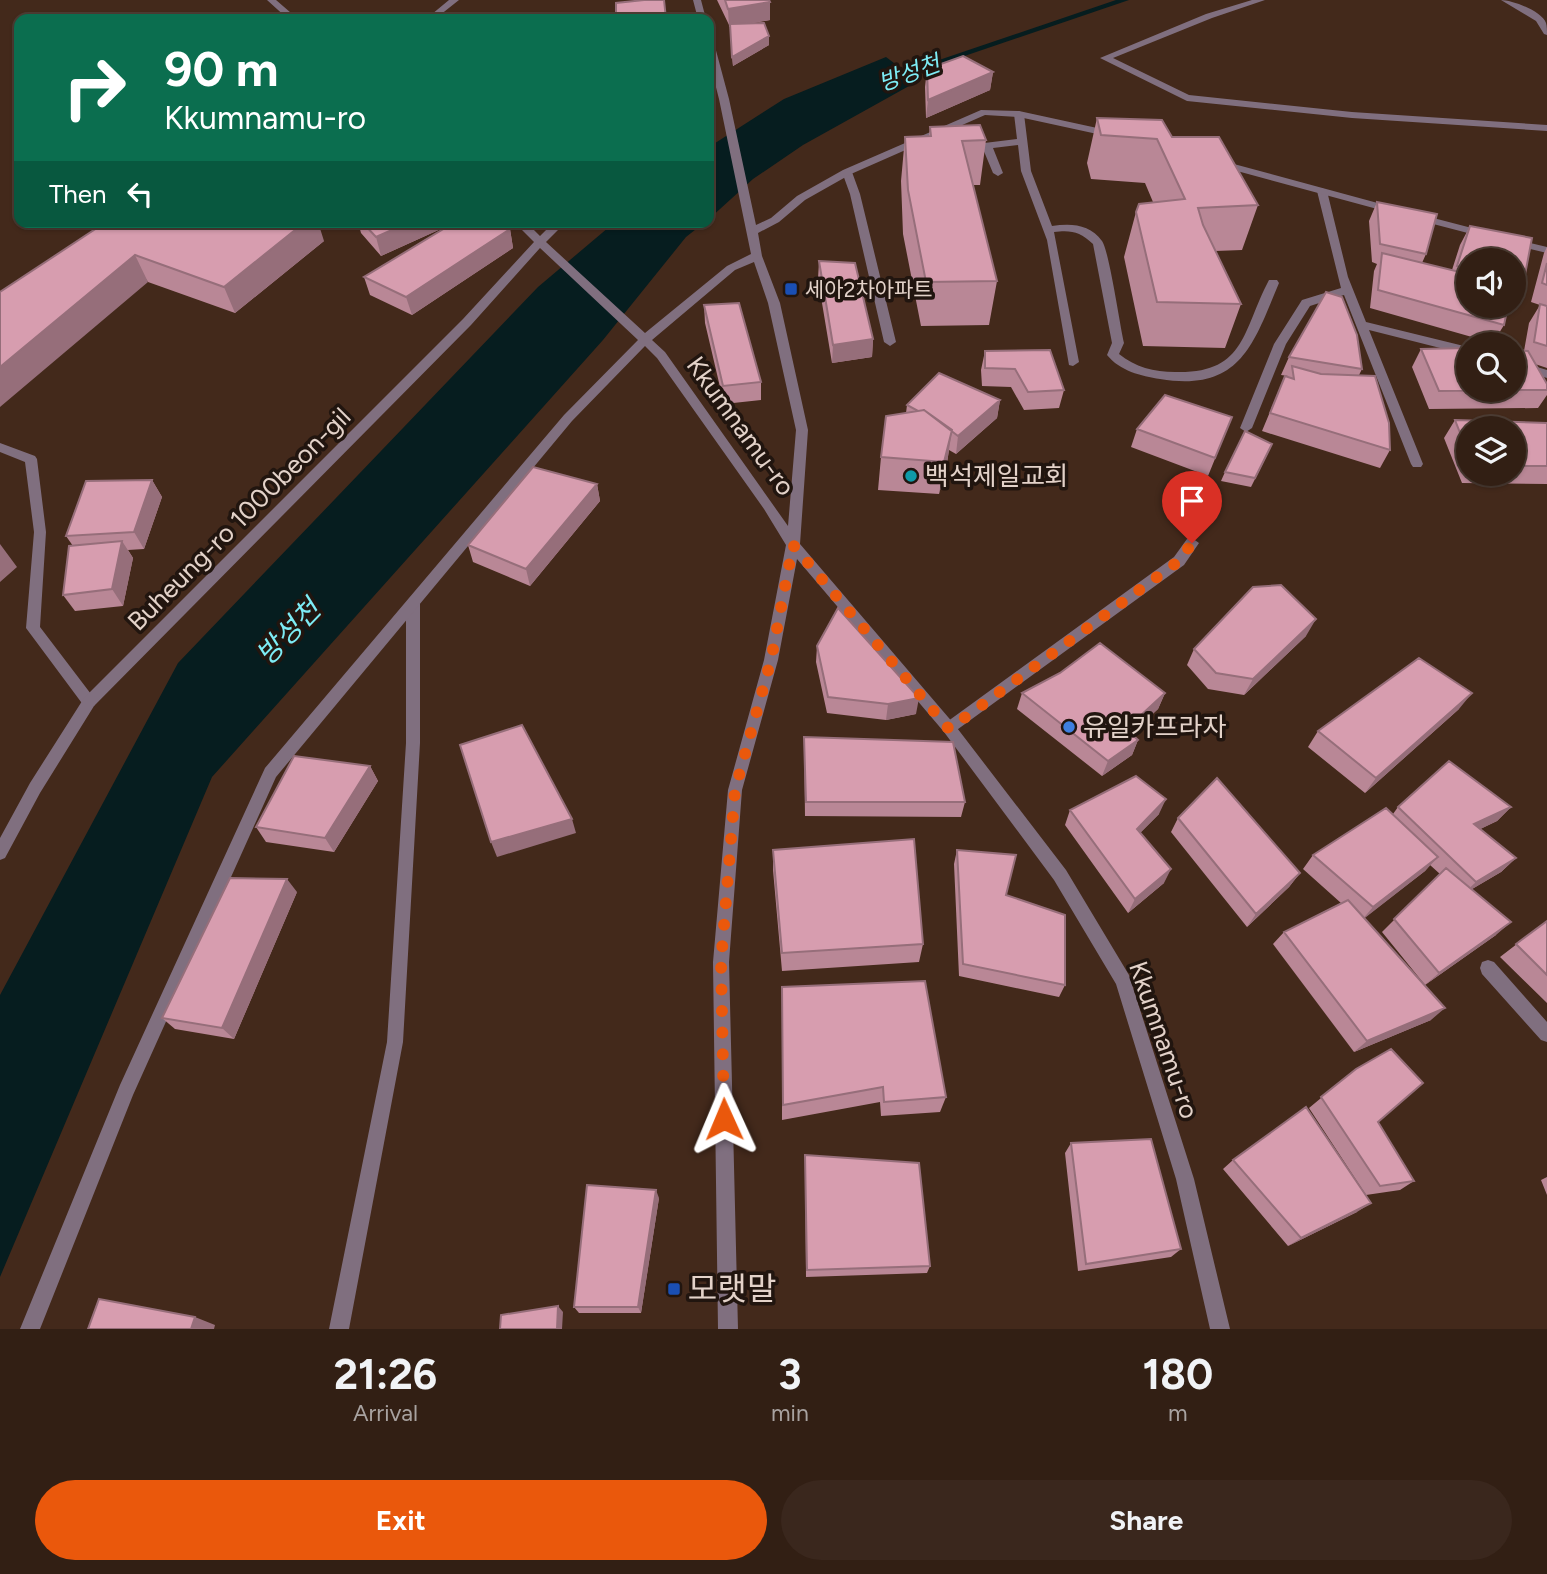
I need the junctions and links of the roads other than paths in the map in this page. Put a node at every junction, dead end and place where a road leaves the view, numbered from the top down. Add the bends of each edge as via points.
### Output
1 (271, 0) edge
2 (455, 0) edge
3 (1261, 0) edge
4 (1505, 0) edge
5 (287, 14) edge
6 (436, 14) edge
7 (1547, 32) edge
8 (714, 63) edge
9 (722, 94) junction
10 (714, 96) edge
11 (1019, 114) junction
12 (1547, 128) edge
13 (1124, 138) edge
14 (1023, 141) junction
15 (987, 146) junction
16 (951, 150) edge
17 (925, 152) edge
18 (884, 155) junction
19 (1207, 160) edge
20 (847, 172) junction
21 (998, 173) dead end
22 (1322, 191) junction
23 (752, 226) junction
24 (526, 228) edge
25 (554, 228) edge
26 (1048, 230) junction
27 (1495, 237) edge
28 (540, 241) junction
29 (1508, 241) edge
30 (1547, 250) edge
31 (757, 256) junction
32 (1273, 283) dead end
33 (1348, 290) junction
34 (1360, 324) junction
35 (645, 339) junction
36 (890, 342) dead end
37 (1456, 348) edge
38 (1073, 362) dead end
39 (1526, 368) edge
40 (1547, 374) edge
41 (1246, 428) edge
42 (0, 447) edge
43 (1417, 464) dead end
44 (1192, 543) dead end
45 (793, 545) junction
46 (413, 603) junction
47 (89, 702) junction
48 (949, 729) junction
49 (0, 853) edge
50 (1488, 968) dead end
51 (1547, 1034) edge
52 (30, 1329) edge
53 (340, 1329) edge
54 (728, 1329) edge
55 (1220, 1329) edge

1 - 5 street
2 - 6 street
3 - 12 street via 1105,58 1187,98
4 - 7 street via 1539,19
8 - 9 street
9 - 10 street
9 - 23 street, Kkumnamu-ro
11 - 13 street
11 - 14 street
11 - 18 street via 984,112
14 - 15 street
14 - 26 street via 1026,171
15 - 16 street
15 - 21 street
17 - 18 street
18 - 20 street
19 - 22 street
20 - 23 street via 801,198 775,220
20 - 36 street
22 - 27 street
22 - 33 street
23 - 31 street, Kkumnamu-ro
24 - 28 street
25 - 28 street, Buheung-ro 1000beon-gil
26 - 32 street via 1084,230 1098,243 1118,343 1112,355 1144,373 1193,379 1224,371 1247,344
26 - 38 street
28 - 35 street, Kkumnamu-ro
28 - 47 street, Buheung-ro 1000beon-gil via 467,322
29 - 30 street
31 - 35 street via 731,268
31 - 45 street, Kkumnamu-ro via 774,303 802,430
33 - 34 street
33 - 41 street via 1306,303 1280,344
34 - 37 street
34 - 43 street
35 - 45 street, Kkumnamu-ro
35 - 46 street via 568,418
39 - 40 street
42 - 47 street via 31,459 40,532 33,628
44 - 48 street via 1179,561
45 - 48 street, Kkumnamu-ro
45 - 54 street, Kkumnamu-ro via 771,660 735,790 724,922
46 - 52 street via 270,773 126,1091
46 - 53 street via 413,743 395,1042
47 - 49 street, Buheung-ro 1000beon-gil
48 - 55 street, Kkumnamu-ro via 1060,875 1123,981 1185,1179
50 - 51 street

